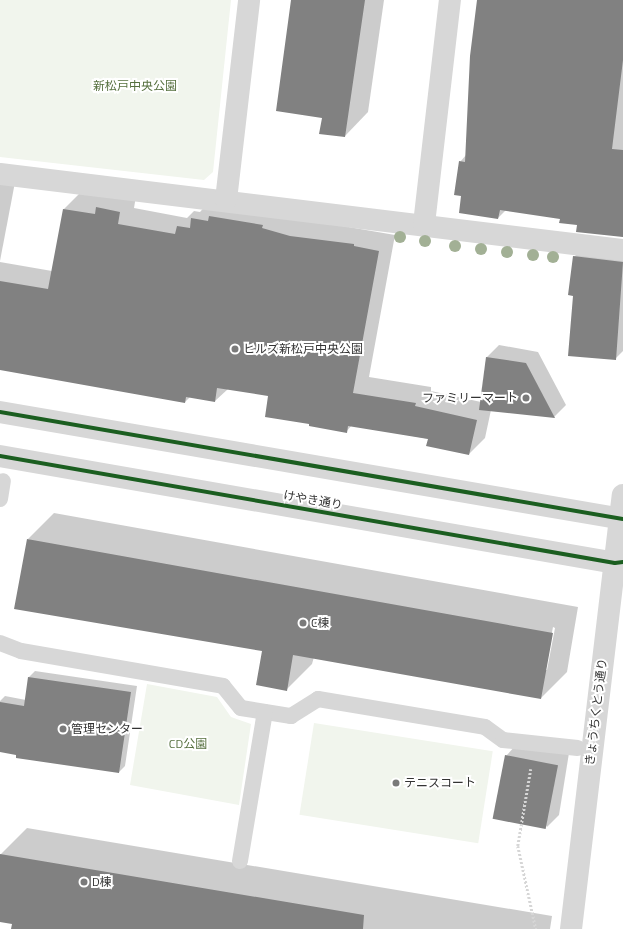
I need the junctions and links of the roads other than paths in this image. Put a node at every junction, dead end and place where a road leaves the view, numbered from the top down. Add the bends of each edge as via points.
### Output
1 (249, 0) edge
2 (450, 0) edge
3 (0, 174) edge
4 (226, 200) junction
5 (424, 224) junction
6 (623, 250) edge
7 (0, 412) edge
8 (0, 456) edge
9 (3, 481) dead end
10 (623, 495) edge
11 (0, 499) edge
12 (622, 519) edge
13 (619, 562) edge
14 (0, 643) edge
15 (265, 712) junction
16 (578, 748) dead end
17 (240, 861) dead end
18 (571, 929) edge

1 - 4 street
2 - 5 street
3 - 4 street
4 - 5 street
5 - 6 street
7 - 12 street
8 - 13 street, けやき通り
9 - 11 lane
10 - 12 street, きょうちくとう通り
12 - 13 street, きょうちくとう通り
13 - 18 street, きょうちくとう通り
14 - 15 lane via 21,651 223,686 241,708
15 - 16 lane via 291,716 318,699 485,727 503,740
15 - 17 lane

